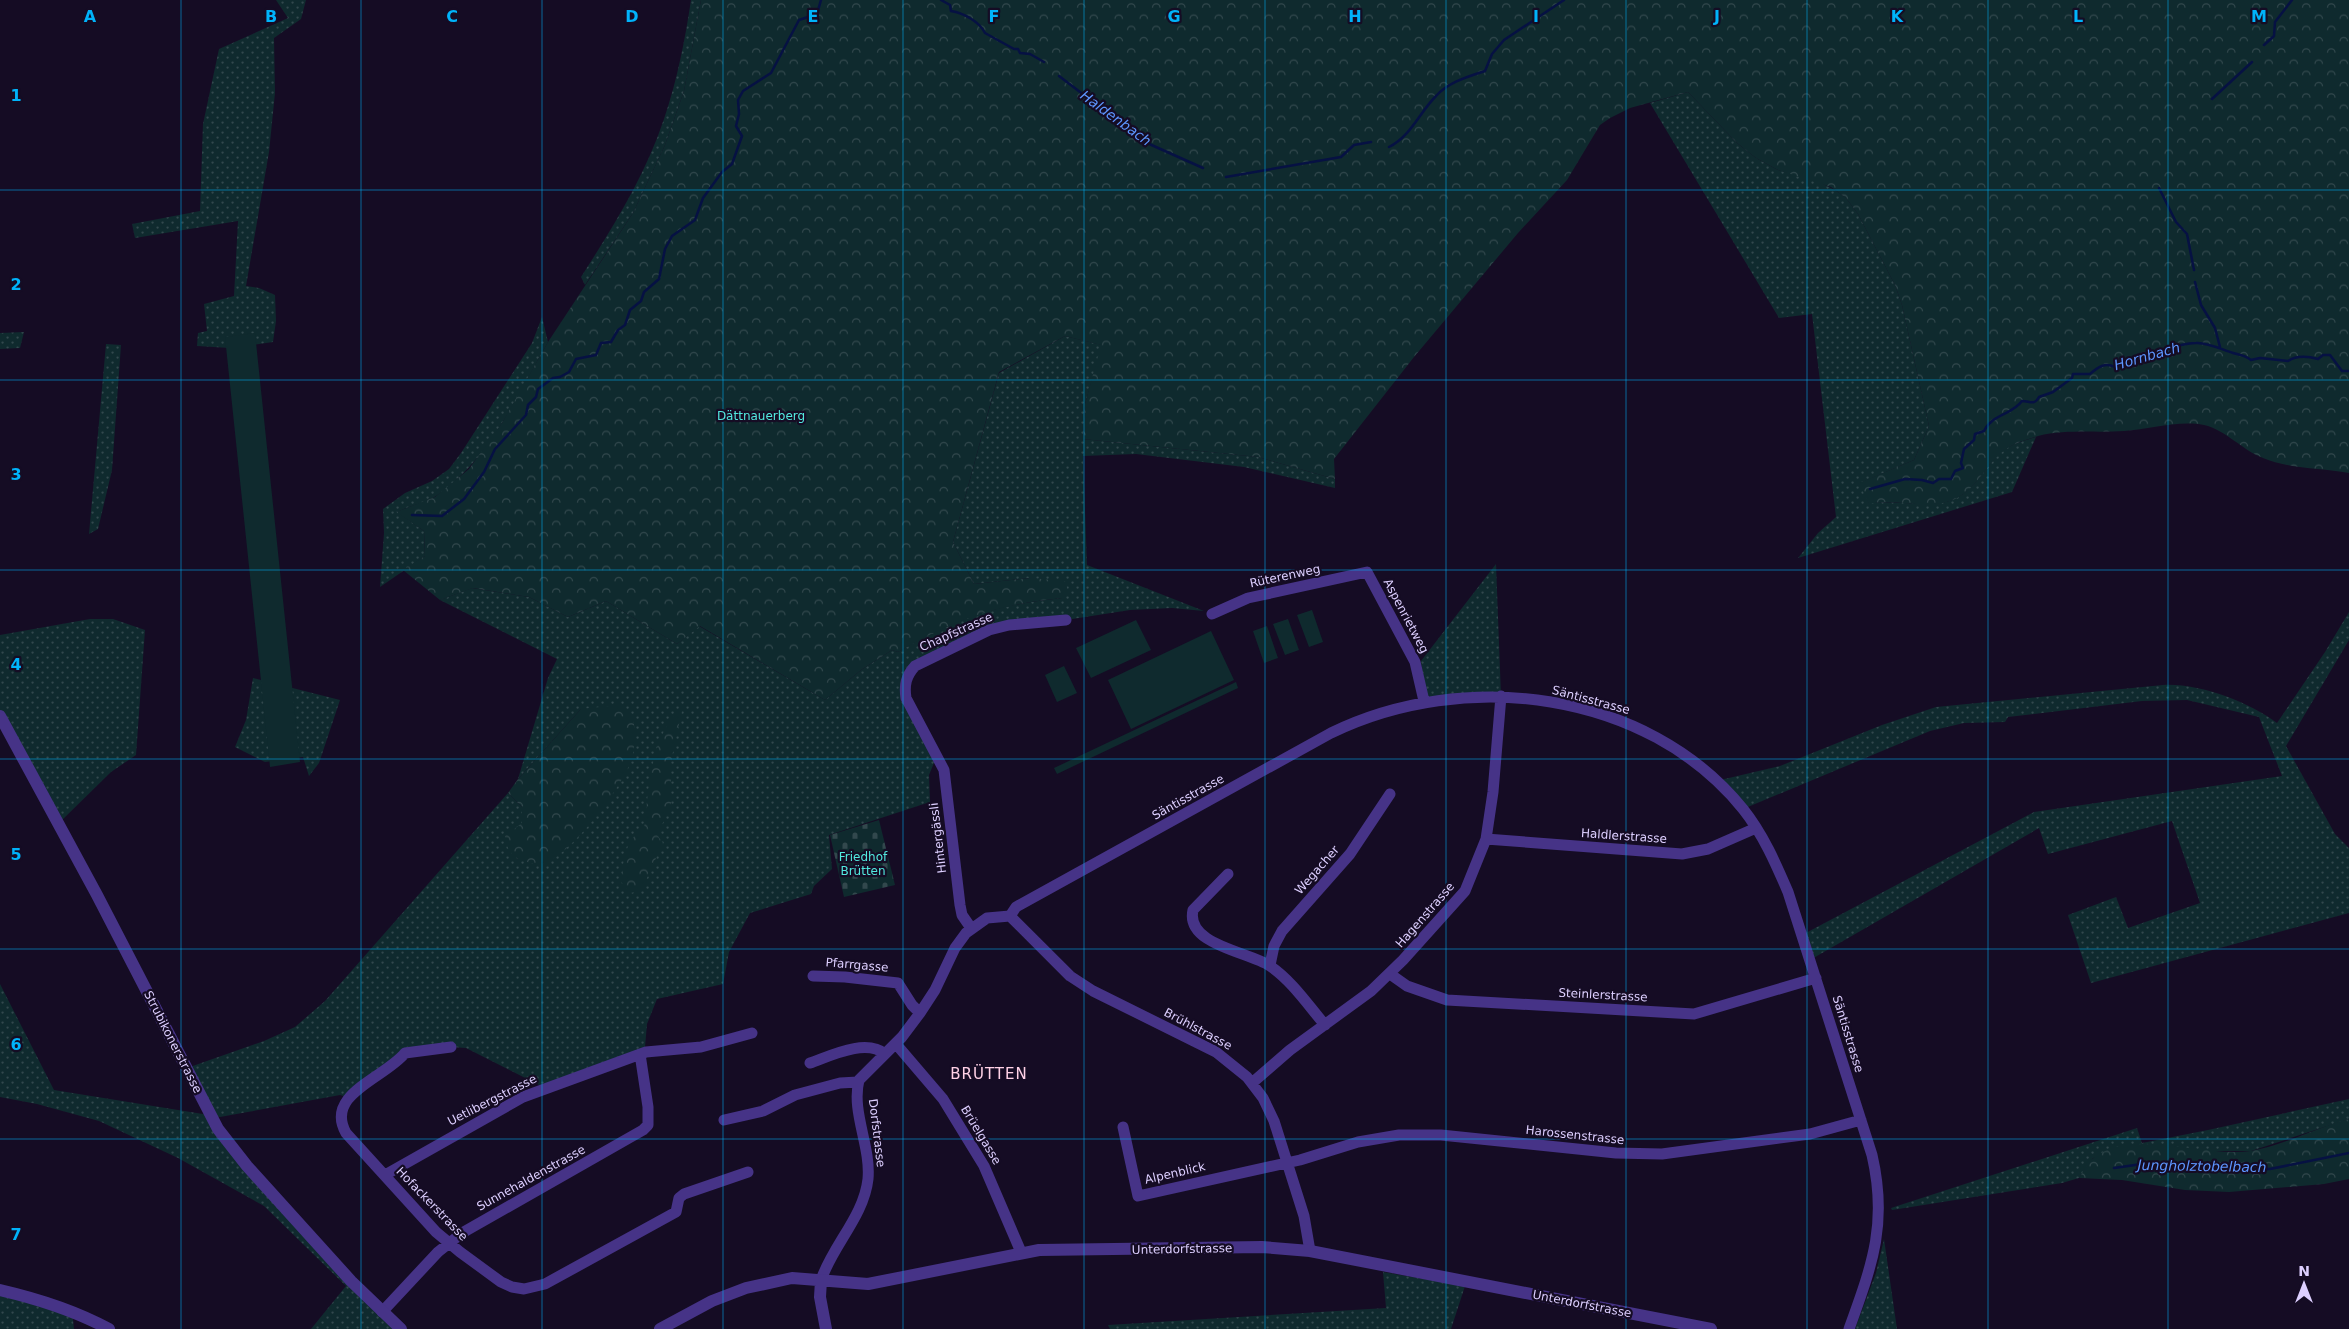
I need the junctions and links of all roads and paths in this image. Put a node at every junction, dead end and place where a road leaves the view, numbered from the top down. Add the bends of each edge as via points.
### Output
1 (1367, 572) joint
2 (1212, 614) dead end
3 (1066, 620) dead end
4 (1501, 696) junction
5 (1424, 701) junction
6 (0, 716) edge
7 (931, 745) joint
8 (1390, 794) dead end
9 (1756, 828) junction
10 (1486, 839) junction
11 (1228, 874) dead end
12 (1010, 916) junction
13 (971, 928) junction
14 (1270, 966) junction
15 (1390, 974) junction
16 (813, 976) dead end
17 (1816, 978) junction
18 (920, 1013) junction
19 (1324, 1025) junction
20 (752, 1033) dead end
21 (896, 1044) junction
22 (452, 1047) dead end
23 (643, 1053) junction
24 (885, 1054) junction
25 (810, 1062) dead end
26 (858, 1082) junction
27 (1252, 1083) junction
28 (724, 1120) dead end
29 (1861, 1120) junction
30 (1123, 1127) dead end
31 (1287, 1163) junction
32 (748, 1172) dead end
33 (385, 1175) junction
34 (448, 1243) junction
35 (1310, 1251) junction
36 (1021, 1252) junction
37 (821, 1280) junction
38 (0, 1290) edge
39 (382, 1312) junction
40 (109, 1329) edge
41 (401, 1329) edge
42 (660, 1329) edge
43 (826, 1329) edge
44 (1712, 1329) edge
45 (1849, 1329) edge

1 - 2 street, Rüterenweg via 1248,598
1 - 5 street, Aspenrietweg via 1414,662
3 - 7 street, Chapfstrasse via 988,630 915,666 904,688 906,698
4 - 5 street, Säntisstrasse
4 - 9 street, Säntisstrasse via 1570,706 1646,732 1670,745 1716,781
4 - 10 street, Hagenstrasse
5 - 12 street, Säntisstrasse via 1359,719 1331,733 1016,907
6 - 39 street, Strubikonerstrasse via 218,1129 260,1180
7 - 13 street, Hintergässli via 944,770 960,905 962,915
8 - 14 street, Wegacher via 1350,854 1282,931 1274,946
9 - 10 street, Haldlerstrasse via 1708,849 1682,854
9 - 17 street, Säntisstrasse via 1788,892
10 - 15 street, Hagenstrasse via 1465,890
11 - 14 street via 1193,910 1193,924 1219,945
12 - 13 street via 992,917
12 - 27 street, Brühlstrasse via 1070,976 1093,991 1226,1058
13 - 18 street via 955,948 936,990
14 - 19 street via 1299,993
15 - 17 street, Steinlerstrasse via 1407,986 1447,1000 1694,1014
15 - 19 street, Hagenstrasse
16 - 18 street, Pfarrgasse via 845,976 898,983
17 - 29 street, Säntisstrasse
18 - 21 street
19 - 27 street, Hagenstrasse
20 - 23 street, Uetlibergstrasse via 701,1047
21 - 24 street
21 - 36 street, Brüelgasse via 943,1099 984,1166
22 - 33 street, Hofackerstrasse via 405,1053 397,1064 348,1097 342,1108 341,1124 346,1133
23 - 33 street, Uetlibergstrasse via 523,1097
23 - 34 street, Sunnehaldenstrasse via 648,1125
24 - 25 street via 876,1048 866,1047
24 - 26 street
26 - 28 street via 840,1083 794,1095 763,1111
26 - 37 street, Dorfstrasse via 868,1180 860,1206
27 - 31 street, Brühlstrasse via 1274,1121
29 - 31 street, Harossenstrasse via 1800,1135 1662,1154 1616,1153 1441,1135 1399,1135 1358,1142
29 - 45 street, Säntisstrasse via 1876,1170 1880,1212 1874,1258
30 - 31 street, Alpenblick via 1138,1196
31 - 35 street, Brühlstrasse via 1304,1216
32 - 34 street, Hofackerstrasse via 684,1194 676,1212 536,1288 518,1288 501,1282
33 - 34 street, Hofackerstrasse
34 - 39 street, Sunnehaldenstrasse
35 - 36 street, Unterdorfstrasse via 1250,1247
35 - 44 street, Unterdorfstrasse
36 - 37 street, Unterdorfstrasse via 868,1284
37 - 42 street, Unterdorfstrasse via 792,1278 746,1288 712,1301
37 - 43 street via 820,1297
38 - 40 street via 50,1302
39 - 41 street, Strubikonerstrasse

